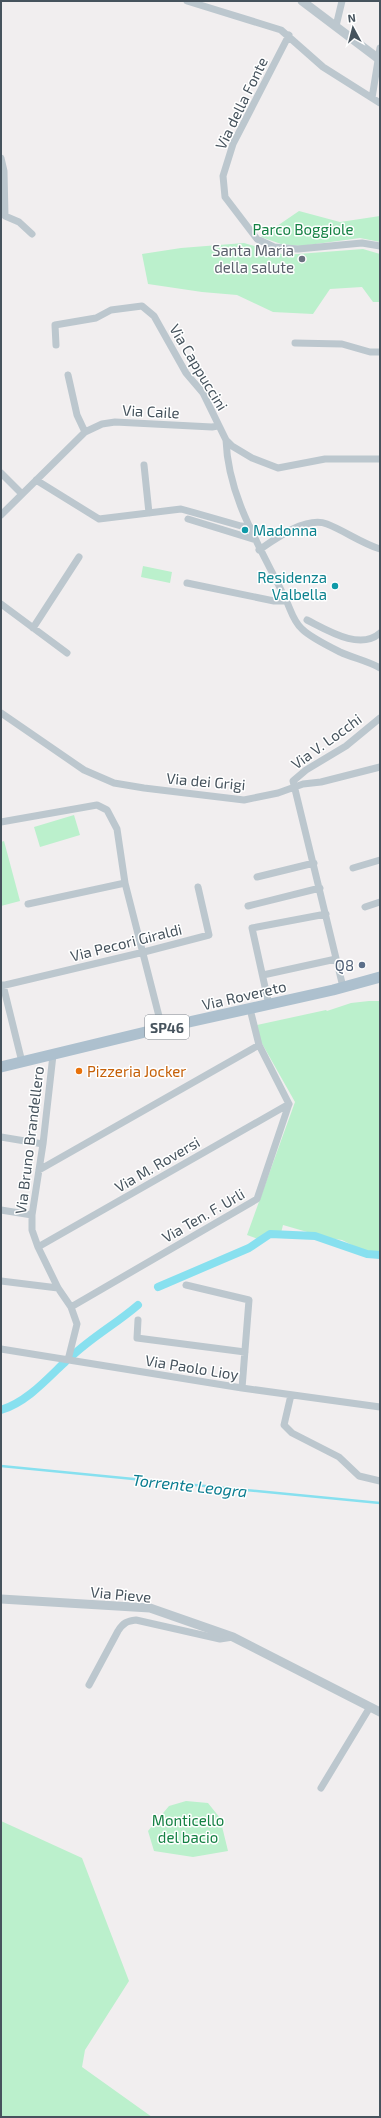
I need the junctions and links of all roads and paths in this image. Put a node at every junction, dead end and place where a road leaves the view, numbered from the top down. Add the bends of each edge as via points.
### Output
1 (187, 1) edge
2 (302, 1) edge
3 (342, 1) edge
4 (336, 26) junction
5 (289, 35) junction
6 (380, 48) edge
7 (378, 59) edge
8 (372, 98) junction
9 (380, 103) edge
10 (1, 158) edge
11 (32, 234) dead end
12 (380, 246) edge
13 (295, 343) dead end
14 (56, 345) dead end
15 (380, 352) edge
16 (68, 375) dead end
17 (218, 426) junction
18 (85, 432) junction
19 (226, 440) junction
20 (380, 459) edge
21 (144, 465) dead end
22 (1, 473) edge
23 (36, 480) junction
24 (22, 494) junction
25 (149, 513) junction
26 (1, 514) edge
27 (188, 519) dead end
28 (250, 527) junction
29 (256, 540) junction
30 (380, 549) edge
31 (259, 550) junction
32 (79, 557) dead end
33 (187, 583) dead end
34 (287, 601) junction
35 (1, 604) edge
36 (307, 620) dead end
37 (33, 628) junction
38 (380, 633) edge
39 (67, 653) dead end
40 (380, 668) edge
41 (1, 713) edge
42 (380, 718) edge
43 (380, 767) edge
44 (295, 788) junction
45 (1, 822) edge
46 (380, 860) edge
47 (314, 863) junction
48 (353, 868) dead end
49 (258, 877) dead end
50 (125, 883) junction
51 (198, 887) dead end
52 (320, 888) junction
53 (380, 902) edge
54 (28, 904) dead end
55 (248, 906) dead end
56 (365, 907) dead end
57 (326, 914) junction
58 (144, 952) junction
59 (336, 959) junction
60 (263, 975) junction
61 (380, 979) edge
62 (2, 985) edge
63 (348, 986) junction
64 (269, 1005) junction
65 (250, 1010) junction
66 (162, 1028) junction
67 (259, 1045) junction
68 (53, 1055) junction
69 (22, 1062) junction
70 (1, 1066) edge
71 (289, 1104) junction
72 (1, 1137) edge
73 (43, 1144) junction
74 (39, 1170) junction
75 (1, 1210) edge
76 (32, 1215) junction
77 (38, 1247) junction
78 (1, 1281) edge
79 (186, 1285) dead end
80 (58, 1288) junction
81 (71, 1307) junction
82 (138, 1320) dead end
83 (1, 1349) edge
84 (245, 1352) junction
85 (68, 1360) junction
86 (242, 1388) junction
87 (291, 1395) junction
88 (380, 1407) edge
89 (380, 1481) edge
90 (1, 1599) edge
91 (234, 1637) junction
92 (89, 1685) dead end
93 (370, 1707) junction
94 (380, 1712) edge
95 (321, 1788) dead end

1 - 5 street via 264,24
2 - 4 street
3 - 4 street
4 - 7 street
5 - 8 street via 323,67
5 - 12 street, Via della Fonte via 233,144 223,176 225,197 257,239 274,247 298,249 362,242
6 - 7 street
7 - 8 street
8 - 9 street
10 - 11 street via 6,216 19,222
13 - 15 street via 342,344 370,352
14 - 17 street, Via Cappuccini via 55,325 96,318 111,310 142,306 154,316 186,373 203,393
16 - 18 street via 77,415
17 - 18 street, Via Caile via 115,422 102,424
17 - 19 street, Via Cappuccini
18 - 23 street, Via Caile
19 - 20 street, Via Cappuccini via 252,458 278,468 325,459
19 - 28 street via 226,456 233,488
21 - 25 street
22 - 24 street
23 - 24 street, Via Caile
23 - 25 street via 99,520
24 - 26 street, Via Caile
25 - 28 street via 181,509
27 - 29 street
28 - 29 street
29 - 31 street
30 - 31 street via 325,523 309,524 287,531
31 - 34 street
32 - 37 street
33 - 34 street via 274,601
34 - 40 street via 294,619 302,629 340,652
35 - 37 street
36 - 38 street via 334,633 362,641 375,638
37 - 39 street
41 - 44 street, Via dei Grigi via 84,770 114,783 244,800
42 - 44 street, Via V. Locchi via 346,746 306,770 293,781
43 - 44 street, Via dei Grigi
44 - 47 street
45 - 50 street via 97,805 107,810 118,829
46 - 48 street
47 - 49 street
47 - 52 street
50 - 54 street
50 - 58 street
51 - 58 street, Via Pecori Giraldi via 209,934
52 - 55 street
52 - 57 street
53 - 56 street
57 - 59 street
57 - 60 street via 252,928
58 - 62 street, Via Pecori Giraldi
58 - 66 street
59 - 60 street
59 - 63 street
60 - 64 street
61 - 63 main road, Via Rovereto / SP46
62 - 69 street
63 - 64 main road, Via Rovereto / SP46
64 - 65 main road, Via Rovereto / SP46
65 - 66 main road, Via Rovereto / SP46
65 - 67 street
66 - 68 main road, Via Rovereto / SP46
67 - 71 street
67 - 74 street
68 - 69 main road, Via Rovereto / SP46
68 - 73 street, Via Bruno Brandellero
69 - 70 main road, Via Rovereto / SP46
71 - 77 street, Via M. Roversi
71 - 81 street, Via Ten. F. Urli via 257,1199
72 - 73 street
73 - 74 street, Via Bruno Brandellero
74 - 76 street, Via Bruno Brandellero
75 - 76 street
76 - 77 street, Via Bruno Brandellero via 32,1230
77 - 80 street, Via Bruno Brandellero
78 - 80 street
79 - 84 street via 249,1300
80 - 81 street, Via Bruno Brandellero
81 - 85 street, Via Bruno Brandellero via 77,1324
82 - 84 street via 136,1338
83 - 85 street, Via Paolo Lioy
84 - 86 street
85 - 86 street, Via Paolo Lioy
86 - 87 street, Via Paolo Lioy
87 - 88 street, Via Paolo Lioy
87 - 89 street via 284,1425 292,1433 339,1457 359,1476
90 - 91 street, Via Pieve via 150,1608
91 - 92 street, Via Pieve via 220,1639 136,1620 129,1621 122,1624 118,1630
91 - 93 street, Via Pieve
93 - 94 street, Via Pieve
93 - 95 street

